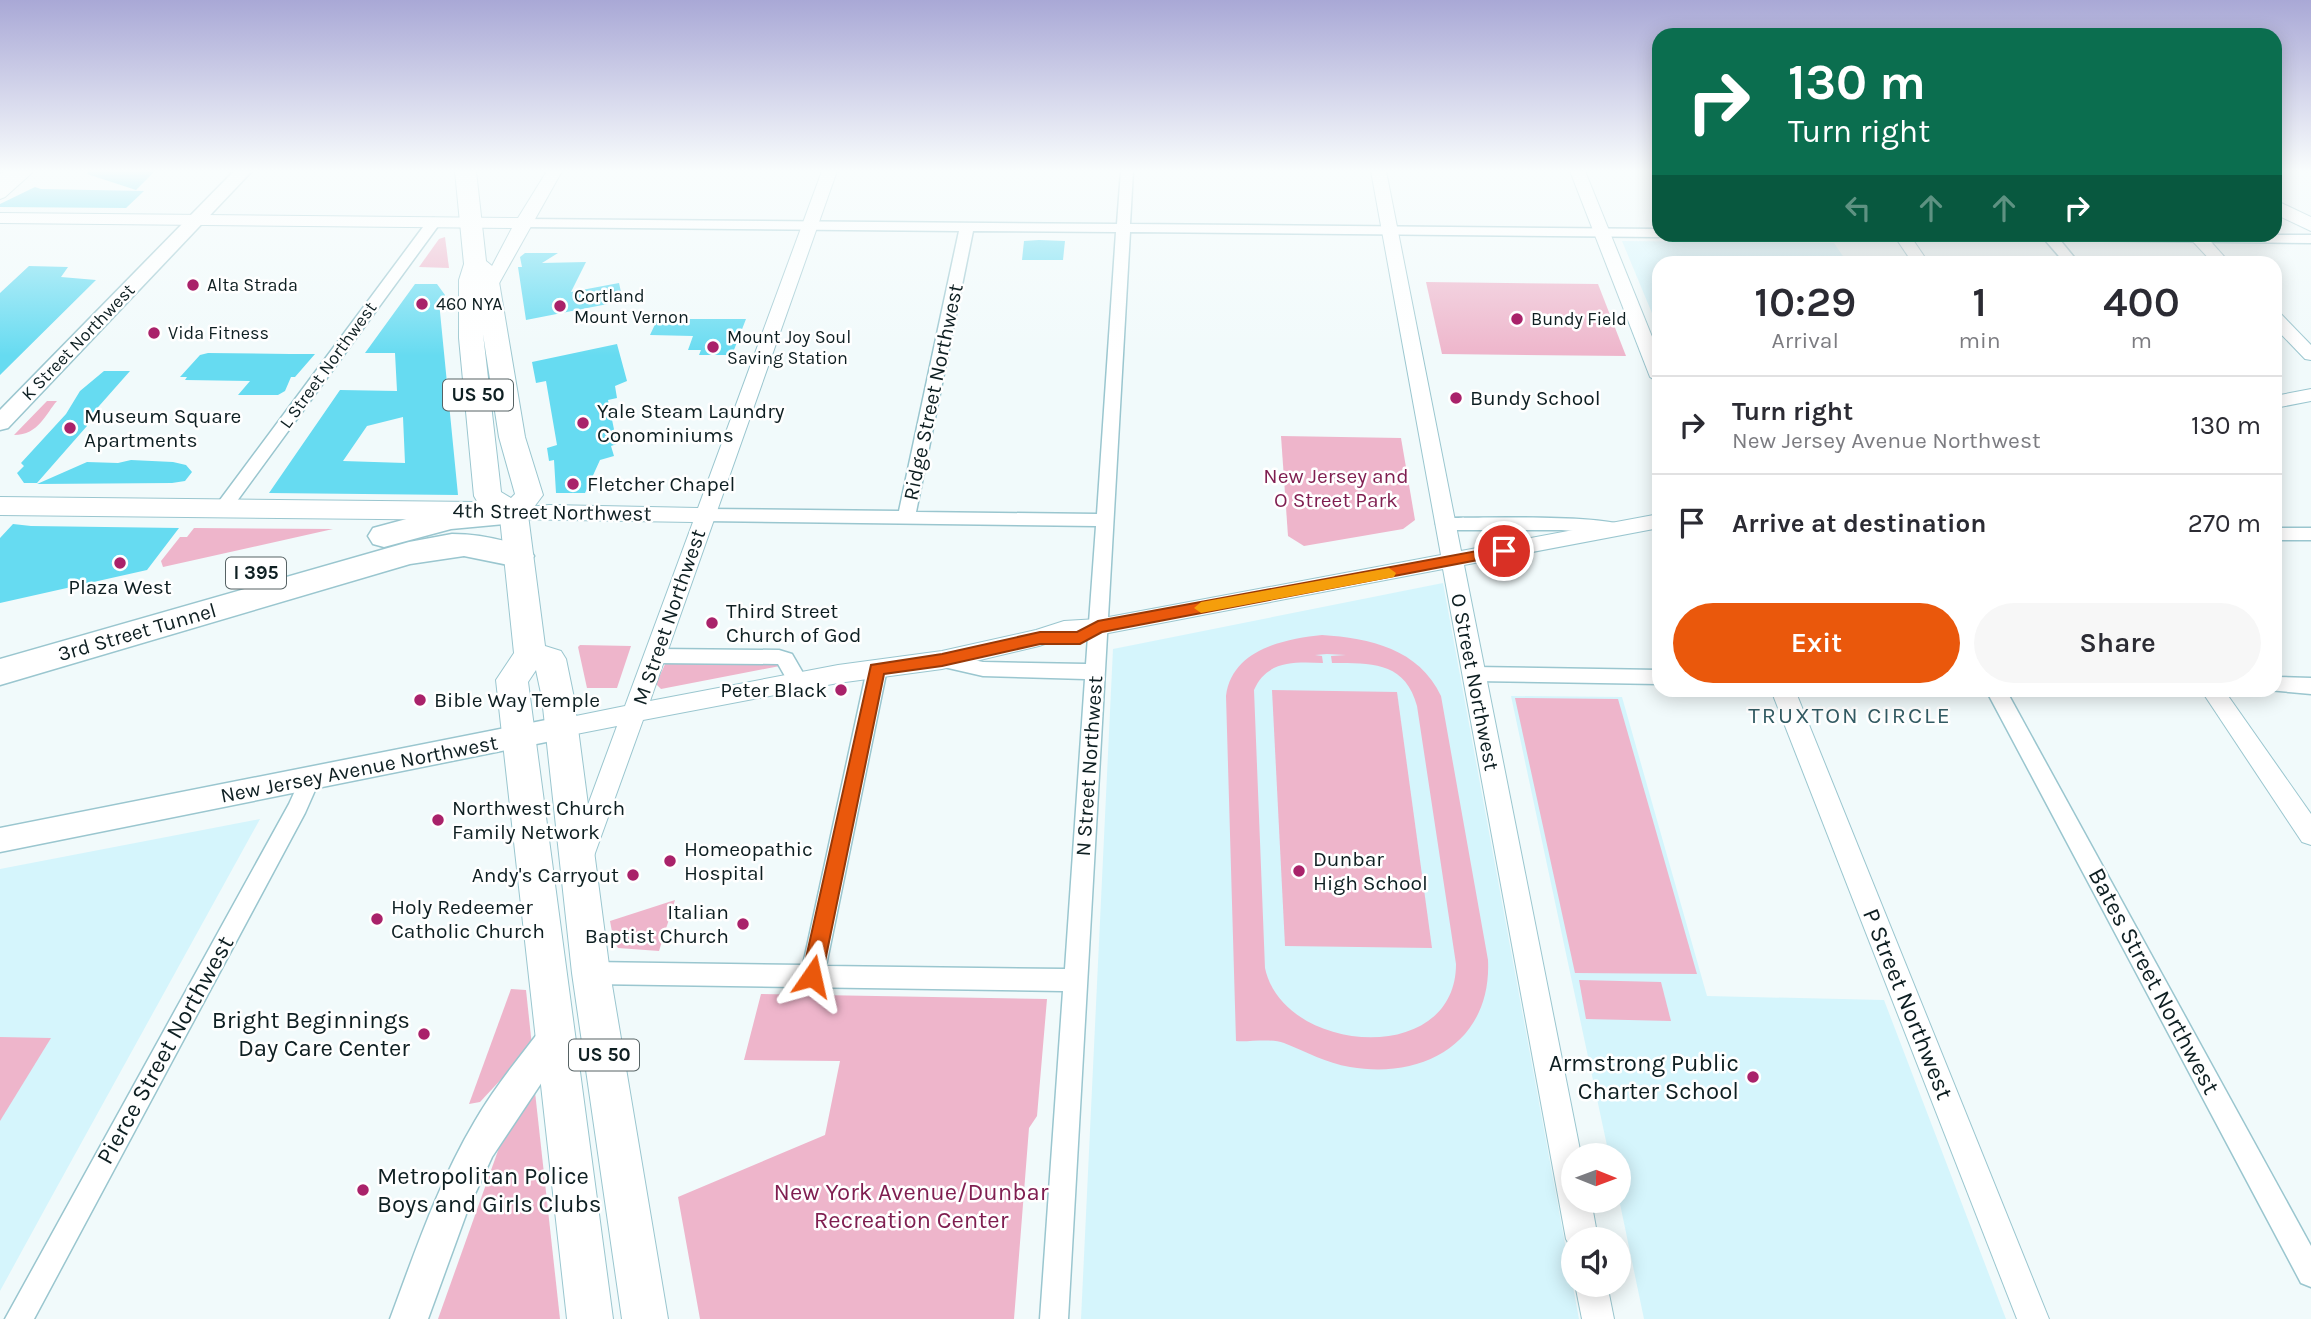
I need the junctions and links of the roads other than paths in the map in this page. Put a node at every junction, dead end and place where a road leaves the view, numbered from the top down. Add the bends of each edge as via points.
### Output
1 (185, 233) edge
2 (426, 233) edge
3 (473, 233) edge
4 (516, 233) edge
5 (807, 233) edge
6 (966, 233) edge
7 (1124, 233) edge
8 (1389, 233) edge
9 (1554, 233) edge
10 (1601, 233) junction
11 (1652, 233) edge
12 (2282, 238) edge
13 (2311, 239) edge
14 (2054, 242) edge
15 (2202, 242) edge
16 (2066, 256) edge
17 (2215, 256) edge
18 (482, 276) junction
19 (2282, 325) edge
20 (2311, 355) edge
21 (1652, 360) edge
22 (2311, 395) edge
23 (2282, 401) edge
24 (0, 423) edge
25 (0, 506) edge
26 (223, 508) junction
27 (514, 514) junction
28 (705, 515) junction
29 (906, 517) junction
30 (1105, 520) junction
31 (1652, 522) edge
32 (1445, 524) junction
33 (1619, 528) junction
34 (2282, 534) edge
35 (2311, 534) edge
36 (518, 556) junction
37 (1452, 561) junction
38 (1098, 627) junction
39 (1040, 638) joint
40 (0, 647) edge
41 (530, 655) junction
42 (656, 656) junction
43 (942, 660) junction
44 (877, 669) junction
45 (0, 672) edge
46 (1095, 672) junction
47 (793, 673) junction
48 (1474, 674) junction
49 (1652, 677) edge
50 (2282, 685) edge
51 (2311, 686) edge
52 (717, 696) junction
53 (1786, 697) edge
54 (2000, 697) edge
55 (2217, 697) edge
56 (636, 710) junction
57 (561, 727) junction
58 (518, 738) junction
59 (310, 779) junction
60 (2311, 834) edge
61 (0, 840) edge
62 (579, 865) junction
63 (591, 973) junction
64 (812, 976) junction
65 (1076, 980) junction
66 (554, 1040) junction
67 (1564, 1143) edge
68 (2311, 1273) edge
69 (1594, 1297) edge
70 (19, 1319) edge
71 (409, 1319) edge
72 (590, 1319) edge
73 (645, 1319) edge
74 (1054, 1319) edge
75 (1598, 1319) edge
76 (2033, 1319) edge

1 - 24 main road, K Street Northwest
2 - 26 street, L Street Northwest
3 - 18 highway, US 50
4 - 18 street
5 - 28 street, M Street Northwest
6 - 29 street, Ridge Street Northwest
7 - 30 street, N Street Northwest
8 - 32 street, O Street Northwest
9 - 10 street
10 - 11 street
10 - 21 street
12 - 13 street
14 - 16 street
15 - 17 street
18 - 27 highway, US 50 via 512,437 529,495
19 - 20 street
22 - 23 street
25 - 26 main road, 4th Street Northwest
26 - 27 main road, 4th Street Northwest
27 - 28 street, 4th Street Northwest
27 - 36 highway, US 50
27 - 40 highway, 3rd Street Tunnel / I 395 via 451,518
28 - 29 street, 4th Street Northwest
28 - 42 street, M Street Northwest
29 - 30 street, 4th Street Northwest
30 - 38 street, N Street Northwest
31 - 33 street, New Jersey Avenue Northwest
32 - 33 street
32 - 37 street, O Street Northwest
33 - 37 street, New Jersey Avenue Northwest
34 - 35 street
36 - 41 highway, US 50
36 - 45 highway, 3rd Street Tunnel / I 395 via 478,544 426,549
37 - 38 street, New Jersey Avenue Northwest
37 - 48 street, O Street Northwest
38 - 39 street, New Jersey Avenue Northwest via 1080,638
38 - 46 street, N Street Northwest
39 - 43 street, New Jersey Avenue Northwest
41 - 57 highway, US 50 via 550,659
41 - 58 highway, US 50 via 512,680
42 - 47 street via 779,657
42 - 56 street, M Street Northwest
43 - 44 street, New Jersey Avenue Northwest
43 - 46 street via 983,669
43 - 47 street, New Jersey Avenue Northwest via 863,661
44 - 52 street, New Jersey Avenue Northwest
44 - 64 street
46 - 65 street, N Street Northwest
47 - 52 street, New Jersey Avenue Northwest via 724,688
48 - 49 street
48 - 67 street, O Street Northwest
50 - 51 street
52 - 56 street, New Jersey Avenue Northwest
53 - 76 street, P Street Northwest
54 - 68 street, Bates Street Northwest
55 - 60 street
56 - 57 street, New Jersey Avenue Northwest
56 - 62 street, M Street Northwest
57 - 58 main road, New Jersey Avenue Northwest
57 - 62 highway, US 50
58 - 59 main road, New Jersey Avenue Northwest
58 - 66 highway, US 50
59 - 61 main road, New Jersey Avenue Northwest
59 - 70 street, Pierce Street Northwest
62 - 63 highway, US 50
63 - 64 street
63 - 73 highway, US 50
64 - 65 street
65 - 74 street, N Street Northwest
66 - 71 main road via 510,1096 479,1146
66 - 72 highway, US 50
69 - 75 street

